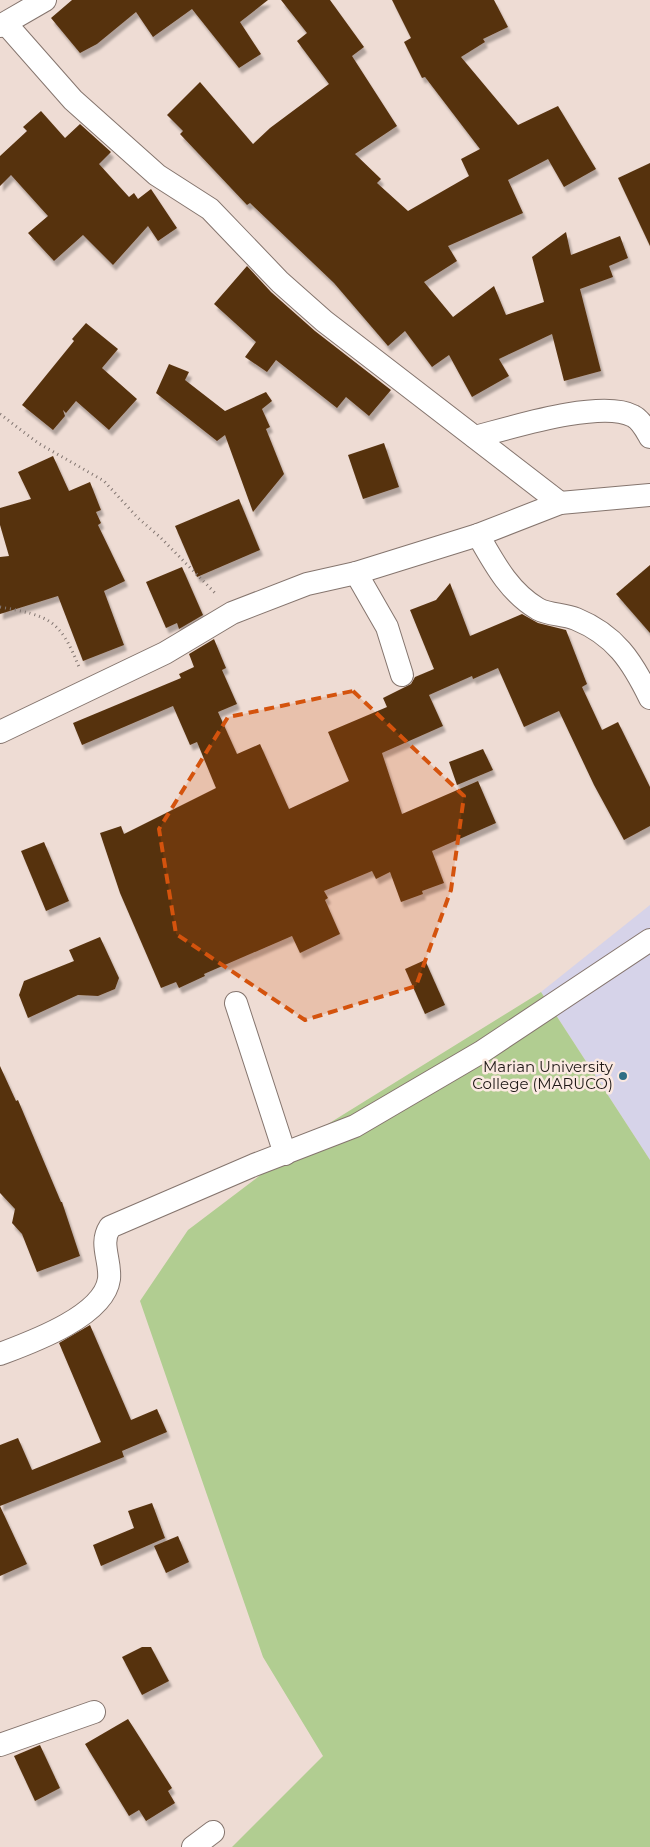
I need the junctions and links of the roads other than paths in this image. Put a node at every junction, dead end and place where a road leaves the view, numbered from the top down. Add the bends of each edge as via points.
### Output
1 (45, 0) edge
2 (3, 25) edge
3 (475, 437) junction
4 (650, 437) edge
5 (650, 494) edge
6 (560, 504) junction
7 (478, 535) junction
8 (356, 573) junction
9 (402, 675) dead end
10 (650, 698) edge
11 (0, 732) edge
12 (650, 940) edge
13 (236, 1004) dead end
14 (285, 1154) junction
15 (0, 1354) edge
16 (94, 1712) dead end
17 (0, 1745) edge
18 (213, 1832) dead end
19 (193, 1847) edge

1 - 2 street
2 - 3 street via 73,100 120,144 157,175 210,209 280,282 324,322
3 - 4 street via 577,413 618,411 635,416
3 - 6 street
5 - 6 street
6 - 7 street
7 - 8 street
7 - 10 street via 503,578 520,595 540,610 575,618 606,634 624,653
8 - 9 street via 388,627
8 - 11 street via 306,584 232,613 165,653
12 - 14 street via 483,1051 404,1098 355,1126
13 - 14 street
14 - 15 street via 110,1227 105,1240 109,1277 106,1292 94,1306 67,1324
16 - 17 street
18 - 19 street

